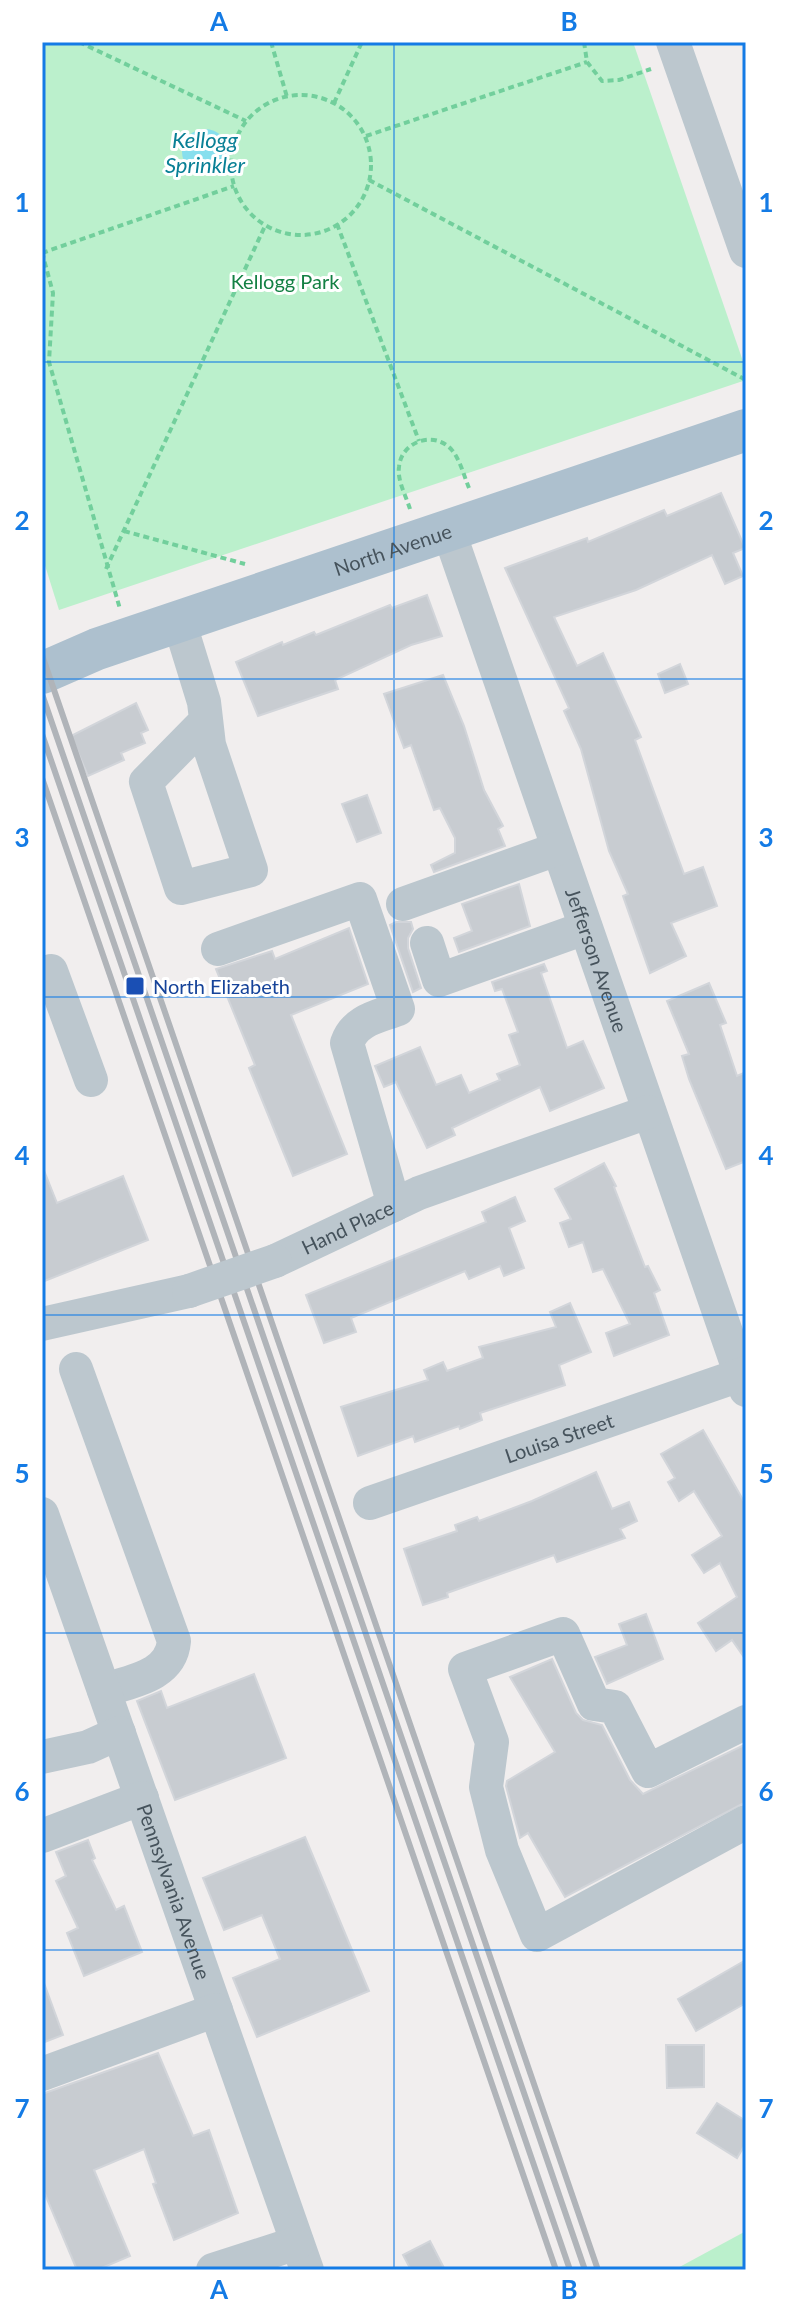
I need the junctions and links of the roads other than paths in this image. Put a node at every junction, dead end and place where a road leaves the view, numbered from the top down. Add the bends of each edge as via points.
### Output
1 (673, 42) edge
2 (746, 251) edge
3 (746, 430) edge
4 (448, 529) junction
5 (179, 621) junction
6 (42, 673) edge
7 (206, 721) junction
8 (557, 849) junction
9 (403, 904) dead end
10 (585, 928) junction
11 (427, 943) dead end
12 (218, 949) dead end
13 (45, 965) edge
14 (91, 1080) dead end
15 (648, 1112) junction
16 (394, 1205) junction
17 (42, 1324) edge
18 (76, 1369) dead end
19 (744, 1380) edge
20 (370, 1503) dead end
21 (44, 1528) edge
22 (104, 1690) junction
23 (746, 1722) edge
24 (119, 1733) junction
25 (42, 1757) edge
26 (142, 1798) junction
27 (746, 1822) edge
28 (42, 1836) edge
29 (216, 2010) junction
30 (42, 2074) edge
31 (302, 2256) edge
32 (213, 2270) edge

1 - 2 street
3 - 4 main road, North Avenue
4 - 5 main road, North Avenue
4 - 8 street, Jefferson Avenue
5 - 6 main road, North Avenue
5 - 7 street
7 - 7 street via 209,745 251,870 181,888 146,782
8 - 9 street
8 - 10 street, Jefferson Avenue
10 - 11 street via 439,980
10 - 15 street, Jefferson Avenue
12 - 16 street via 360,899 398,1009 362,1022 347,1043
13 - 14 street
15 - 16 street, Hand Place
15 - 19 street, Jefferson Avenue
16 - 17 street, Hand Place, bridge via 275,1261 189,1291
18 - 22 street via 174,1641 173,1654 162,1669
19 - 20 street, Louisa Street
21 - 22 street, Pennsylvania Avenue
22 - 24 street, Pennsylvania Avenue
23 - 27 street via 648,1771 615,1707 594,1704 563,1634 465,1669 492,1742 486,1787 502,1850 537,1935
24 - 25 street via 88,1747
24 - 26 street, Pennsylvania Avenue
26 - 28 street
26 - 29 street, Pennsylvania Avenue
29 - 30 street
29 - 31 street, Pennsylvania Avenue
31 - 32 street

